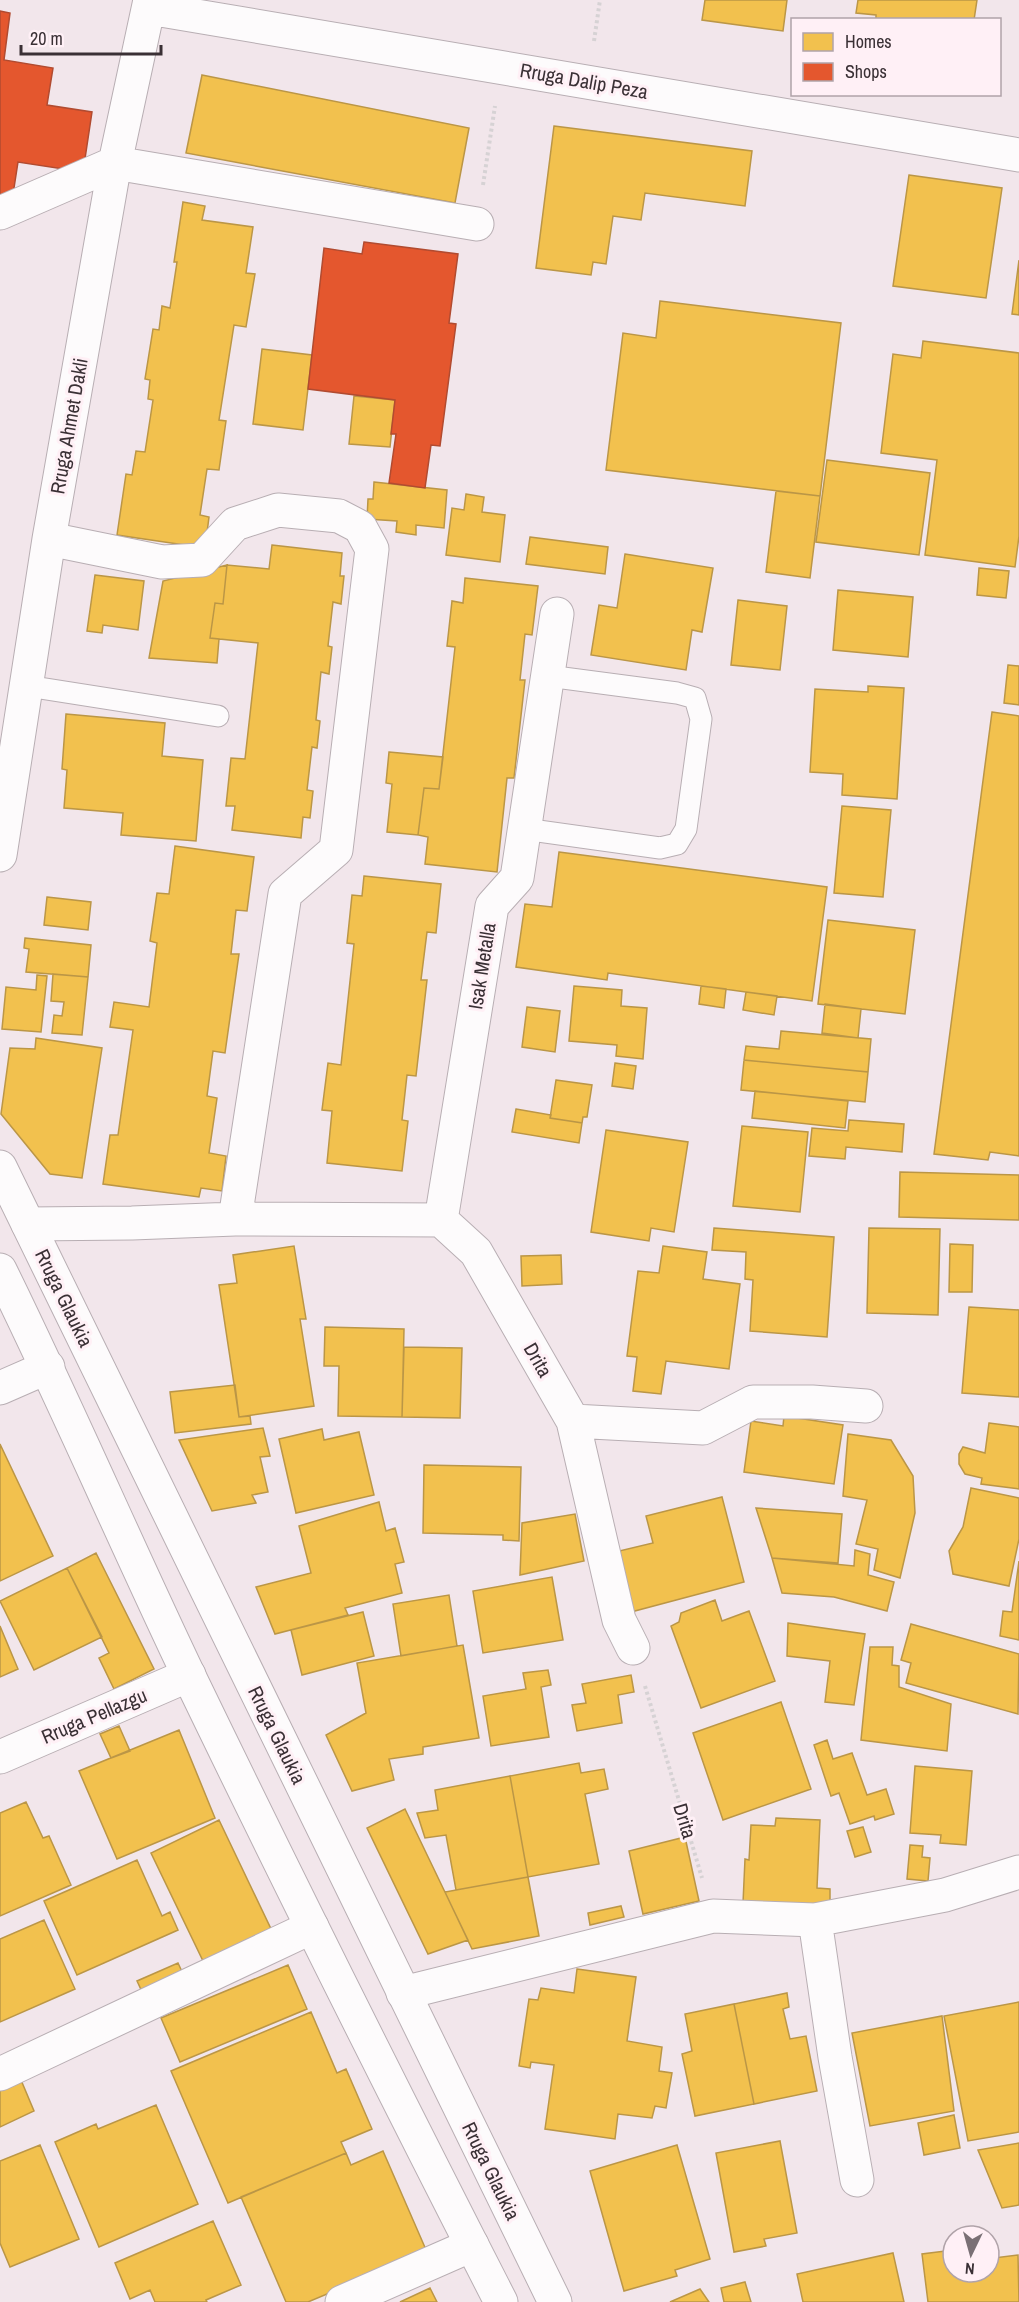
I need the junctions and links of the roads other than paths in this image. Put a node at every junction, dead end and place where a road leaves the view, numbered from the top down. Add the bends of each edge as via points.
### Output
1 (150, 4) edge
2 (1019, 155) edge
3 (115, 163) junction
4 (0, 213) edge
5 (477, 224) road end
6 (50, 538) junction
7 (557, 614) dead end
8 (548, 676) junction
9 (27, 686) junction
10 (218, 716) dead end
11 (524, 829) junction
12 (0, 855) edge
13 (0, 1167) edge
14 (235, 1219) junction
15 (441, 1220) junction
16 (28, 1224) junction
17 (0, 1270) edge
18 (48, 1367) junction
19 (0, 1388) edge
20 (866, 1406) dead end
21 (573, 1421) junction
22 (633, 1648) road end
23 (189, 1675) junction
24 (0, 1756) edge
25 (1019, 1872) edge
26 (815, 1920) junction
27 (312, 1927) junction
28 (403, 1993) junction
29 (0, 2074) edge
30 (857, 2180) dead end
31 (472, 2245) junction
32 (342, 2302) edge
33 (501, 2302) edge
34 (555, 2302) edge

1 - 2 street, Rruga Dalip Peza
1 - 3 street, Rruga Ahmet Dakli
3 - 4 street
3 - 5 street
3 - 6 street, Rruga Ahmet Dakli
6 - 9 street, Rruga Ahmet Dakli
6 - 14 street via 162,562 202,560 235,524 278,510 339,516 360,527 372,549 336,850 285,894
7 - 8 street, Isak Metalla
8 - 11 street, Isak Metalla
8 - 11 lane via 695,698 701,719 686,830 677,844 660,848
9 - 10 lane
9 - 12 street, Rruga Ahmet Dakli
11 - 15 street, Isak Metalla via 517,878 492,906
13 - 16 street, Rruga Glaukia
14 - 15 street
14 - 16 street
15 - 21 street, Drita via 476,1252
16 - 28 street, Rruga Glaukia
17 - 18 street
18 - 19 street
18 - 23 street
20 - 21 street via 753,1402 703,1428
21 - 22 street, Drita via 619,1620
23 - 24 street, Rruga Pellazgu
23 - 27 street
25 - 26 street via 945,1895
26 - 28 street via 713,1916
26 - 30 street
27 - 29 street
27 - 31 street
28 - 34 street, Rruga Glaukia
31 - 32 street
31 - 33 street

